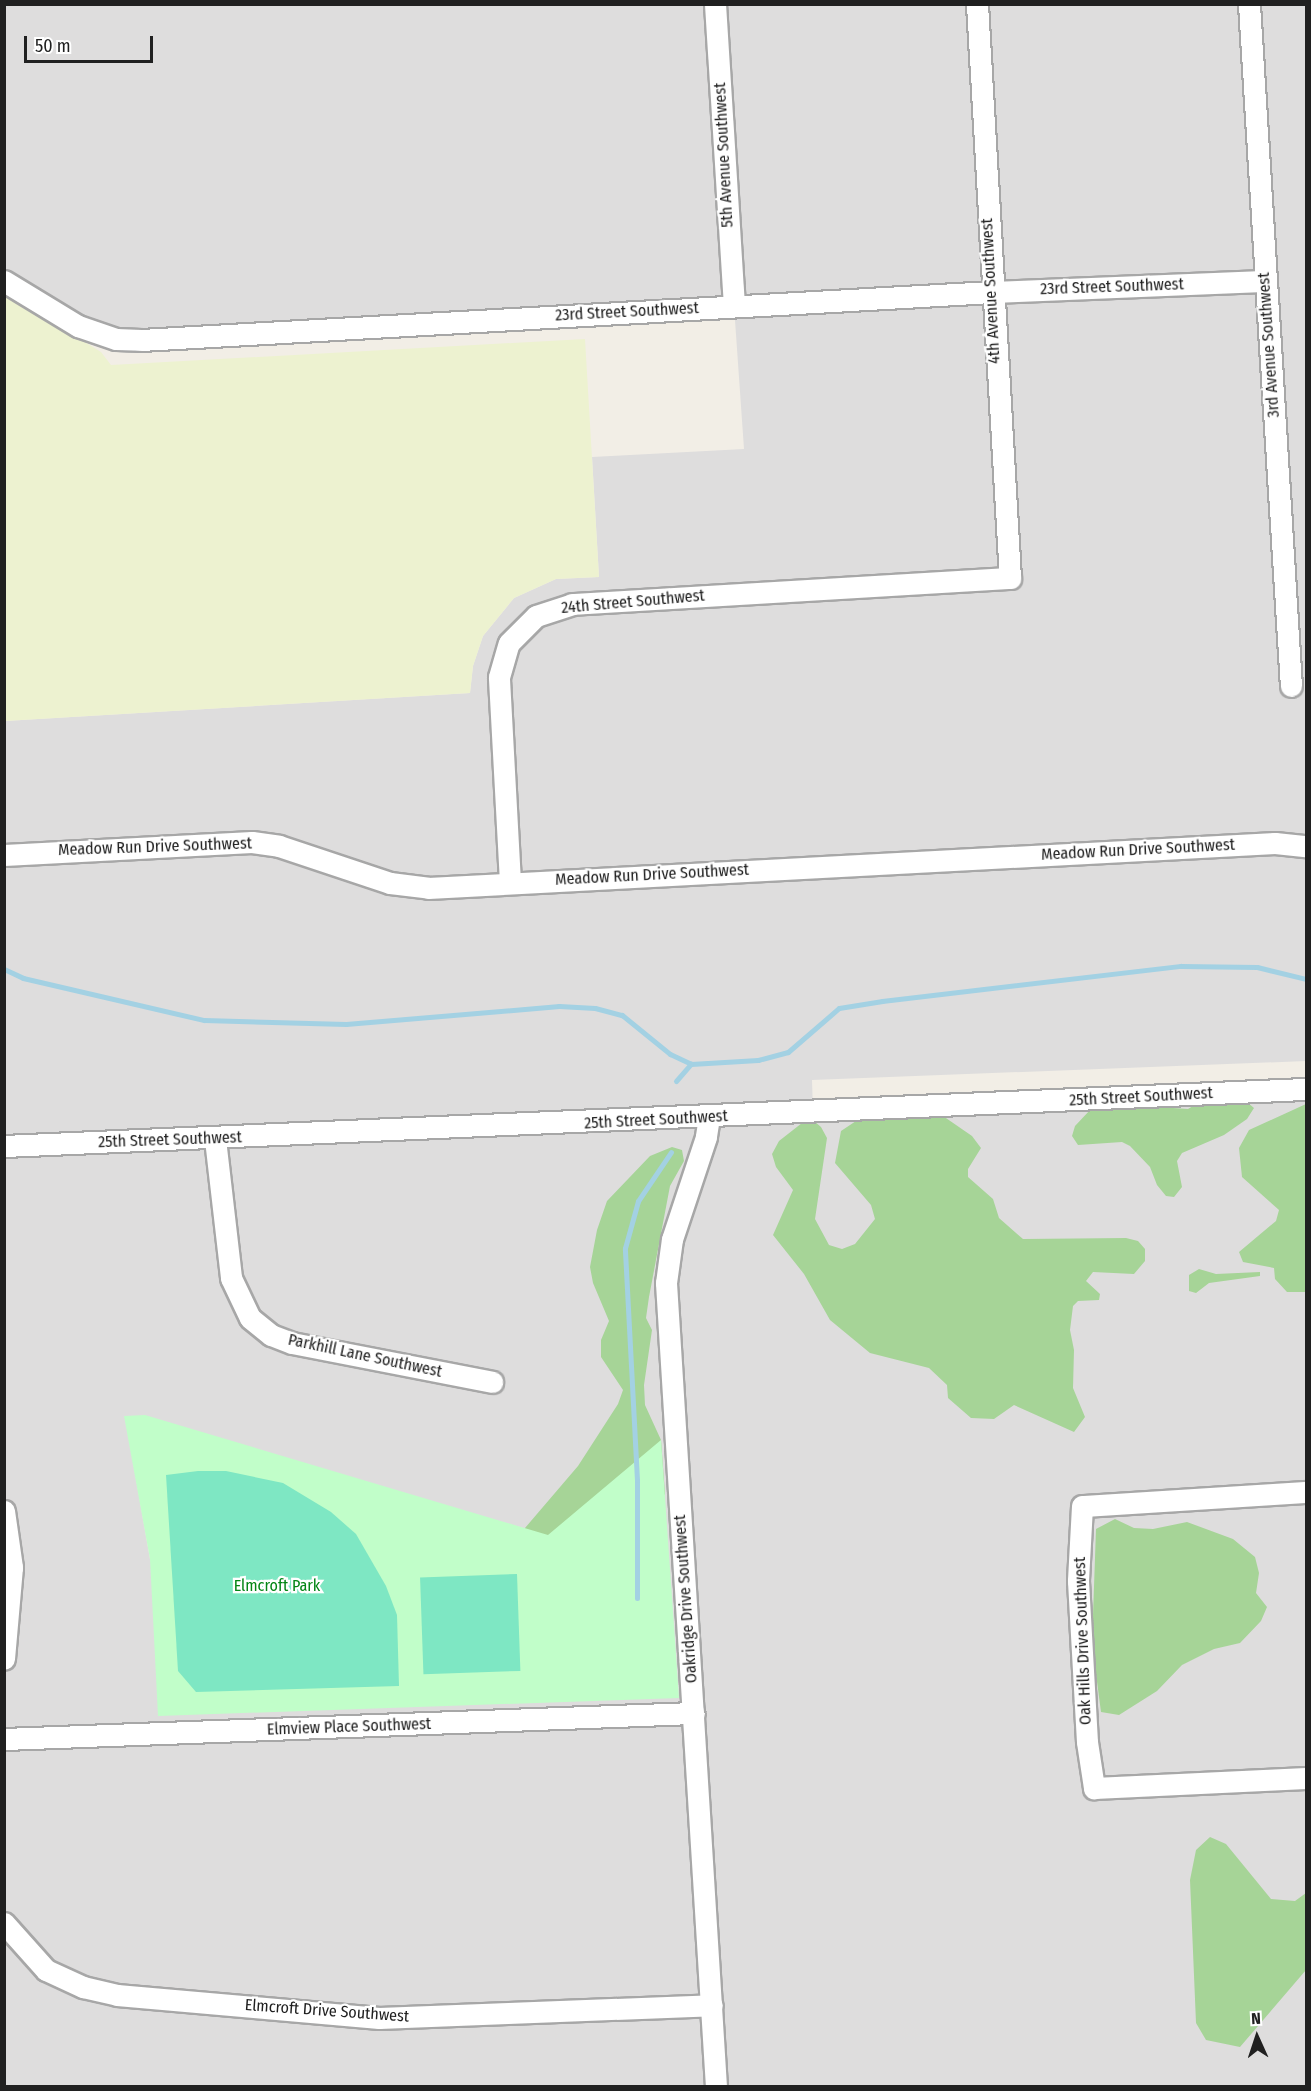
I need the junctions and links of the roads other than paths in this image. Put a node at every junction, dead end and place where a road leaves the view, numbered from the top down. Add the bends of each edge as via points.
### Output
1 (715, 4) edge
2 (977, 4) edge
3 (1249, 4) edge
4 (4, 281) edge
5 (1265, 281) junction
6 (991, 292) junction
7 (734, 305) junction
8 (1010, 578) joint
9 (1291, 686) dead end
10 (1306, 846) edge
11 (4, 855) edge
12 (510, 882) junction
13 (1306, 1089) edge
14 (708, 1117) junction
15 (215, 1139) junction
16 (4, 1146) edge
17 (492, 1382) dead end
18 (1306, 1492) edge
19 (4, 1511) edge
20 (4, 1659) edge
21 (694, 1713) junction
22 (4, 1738) edge
23 (1306, 1778) edge
24 (4, 1923) edge
25 (712, 2005) junction
26 (716, 2086) edge

1 - 7 street, 5th Avenue Southwest
2 - 6 street, 4th Avenue Southwest
3 - 5 street, 3rd Avenue Southwest
4 - 7 street, 23rd Street Southwest via 78,326 116,339 141,340
5 - 6 street, 23rd Street Southwest
5 - 9 street, 3rd Avenue Southwest
6 - 7 street, 23rd Street Southwest
6 - 8 street, 4th Avenue Southwest
8 - 12 street, 24th Street Southwest via 572,604 536,616 509,643 499,677
10 - 12 street, Meadow Run Drive Southwest via 1275,843
11 - 12 street, Meadow Run Drive Southwest via 237,841 279,846 404,886
13 - 14 street, 25th Street Southwest
14 - 15 street, 25th Street Southwest
14 - 21 street, Oakridge Drive Southwest via 706,1137 672,1239 666,1283
15 - 16 street, 25th Street Southwest
15 - 17 street, Parkhill Lane Southwest via 231,1278 250,1318 271,1335 292,1343
18 - 23 street, Oak Hills Drive Southwest via 1082,1506 1078,1581 1087,1742 1094,1788
19 - 20 street via 12,1567
21 - 22 street, Elmview Place Southwest
21 - 25 street, Oakridge Drive Southwest
24 - 25 street, Elmcroft Drive Southwest via 46,1970 83,1987 117,1995 380,2018
25 - 26 street, Oakridge Drive Southwest

